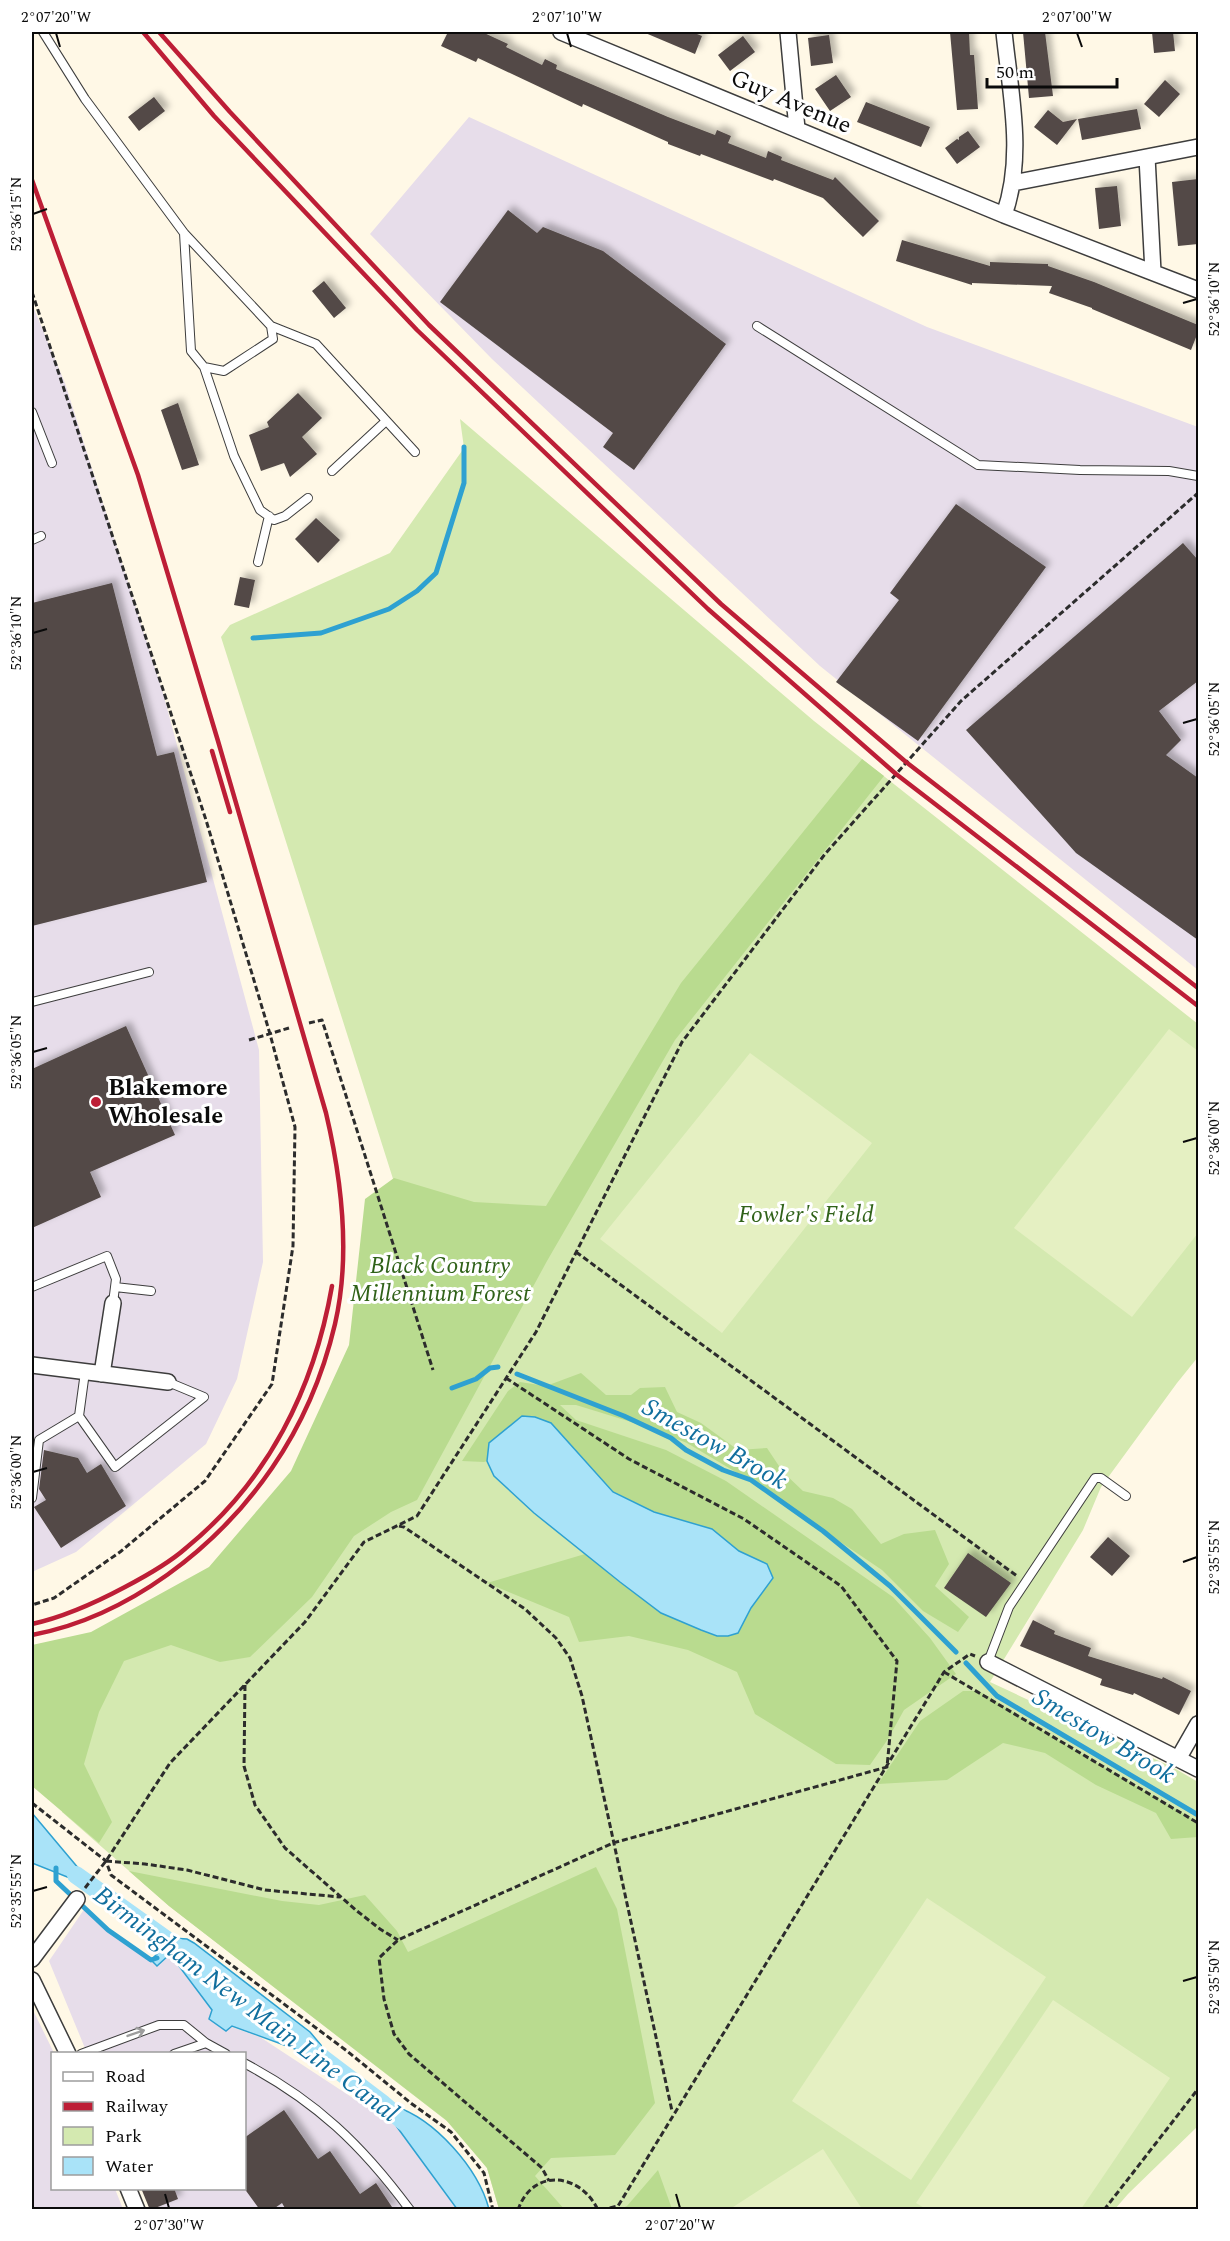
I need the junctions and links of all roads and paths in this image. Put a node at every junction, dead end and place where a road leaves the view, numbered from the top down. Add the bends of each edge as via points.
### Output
1 (44, 32) edge
2 (561, 32) edge
3 (788, 32) edge
4 (1004, 32) edge
5 (797, 129) junction
6 (1198, 147) edge
7 (1147, 157) junction
8 (1013, 183) junction
9 (1004, 215) junction
10 (184, 233) junction
11 (1153, 272) junction
12 (1198, 290) edge
13 (32, 292) edge
14 (271, 326) junction
15 (757, 326) dead end
16 (204, 367) junction
17 (32, 412) edge
18 (386, 421) junction
19 (414, 452) dead end
20 (52, 463) dead end
21 (332, 471) dead end
22 (1198, 477) edge
23 (1198, 493) edge
24 (308, 498) dead end
25 (268, 516) junction
26 (41, 536) dead end
27 (32, 540) edge
28 (258, 562) dead end
29 (149, 972) dead end
30 (32, 1002) edge
31 (309, 1023) dead end
32 (289, 1028) dead end
33 (270, 1034) junction
34 (249, 1040) dead end
35 (576, 1252) junction
36 (32, 1287) edge
37 (151, 1291) dead end
38 (114, 1295) junction
39 (32, 1365) edge
40 (433, 1370) dead end
41 (85, 1372) junction
42 (102, 1374) junction
43 (506, 1378) junction
44 (168, 1382) joint
45 (80, 1416) junction
46 (1126, 1496) dead end
47 (32, 1498) edge
48 (398, 1526) junction
49 (1025, 1582) junction
50 (32, 1605) edge
51 (988, 1662) junction
52 (944, 1672) junction
53 (246, 1683) junction
54 (1198, 1724) edge
55 (1178, 1759) junction
56 (887, 1767) junction
57 (1198, 1769) edge
58 (32, 1803) edge
59 (1198, 1823) edge
60 (613, 1843) junction
61 (106, 1861) junction
62 (342, 1897) junction
63 (77, 1899) joint
64 (398, 1940) junction
65 (32, 1959) edge
66 (32, 1980) edge
67 (206, 2043) junction
68 (67, 2052) edge
69 (86, 2052) edge
70 (180, 2052) edge
71 (222, 2052) edge
72 (246, 2064) edge
73 (1198, 2089) edge
74 (673, 2113) junction
75 (549, 2181) junction
76 (129, 2190) edge
77 (137, 2210) edge
78 (410, 2210) edge
79 (493, 2210) edge
80 (518, 2210) edge
81 (600, 2210) edge
82 (1104, 2210) edge

1 - 10 lane via 85,99
2 - 5 street, Guy Avenue
3 - 5 street
4 - 8 street via 1014,137
5 - 9 street, Guy Avenue
6 - 7 street
7 - 8 street
7 - 11 street
8 - 9 street
9 - 11 street, Guy Avenue
10 - 14 lane
10 - 16 lane via 191,351
11 - 12 street, Guy Avenue
13 - 33 path via 206,820
14 - 16 lane via 273,339 224,371
14 - 18 lane via 316,344
15 - 22 lane via 978,465 1168,471
16 - 25 lane via 234,456 260,510
17 - 20 lane
18 - 19 lane
18 - 21 lane
23 - 35 path via 961,701 825,854 682,1042
24 - 25 lane via 285,516
25 - 28 lane
26 - 27 lane
29 - 30 lane
31 - 40 path via 322,1020
32 - 33 path
33 - 34 path
33 - 50 path via 295,1127 293,1246 272,1384 205,1481 120,1552 54,1598
35 - 43 path via 536,1332
35 - 49 path
36 - 38 lane via 107,1256 116,1279
37 - 38 lane
38 - 42 street
39 - 41 street
41 - 42 street
41 - 45 lane
42 - 44 street
43 - 48 path via 417,1516
43 - 56 path via 629,1459 744,1519 841,1586 897,1661
44 - 45 lane via 204,1397 115,1467
45 - 47 lane via 39,1440
46 - 49 lane via 1101,1478 1095,1478
48 - 53 path via 364,1542 304,1622
48 - 60 path via 525,1609 556,1638 570,1658 582,1696
49 - 51 lane via 1009,1607
51 - 52 path via 970,1654
51 - 55 street
52 - 56 path
52 - 59 path
53 - 61 path via 170,1763
53 - 62 path via 244,1766 255,1805 285,1848
54 - 55 street
55 - 57 street
56 - 60 path
56 - 74 path
58 - 61 path
60 - 64 path
60 - 74 path
61 - 62 path via 187,1870 265,1890
61 - 63 path
61 - 79 path via 111,1875 451,2132 484,2173
62 - 64 path
63 - 65 street
64 - 75 path via 379,1958 393,2034 410,2054 542,2168
66 - 68 street
69 -> 67 lane via 159,2025 184,2025
67 - 70 lane
67 - 71 lane
72 - 78 lane via 323,2113 364,2152
73 - 82 path
74 - 81 path via 618,2206
75 - 80 path via 528,2192
75 - 81 path via 574,2183 585,2190
76 - 77 street

